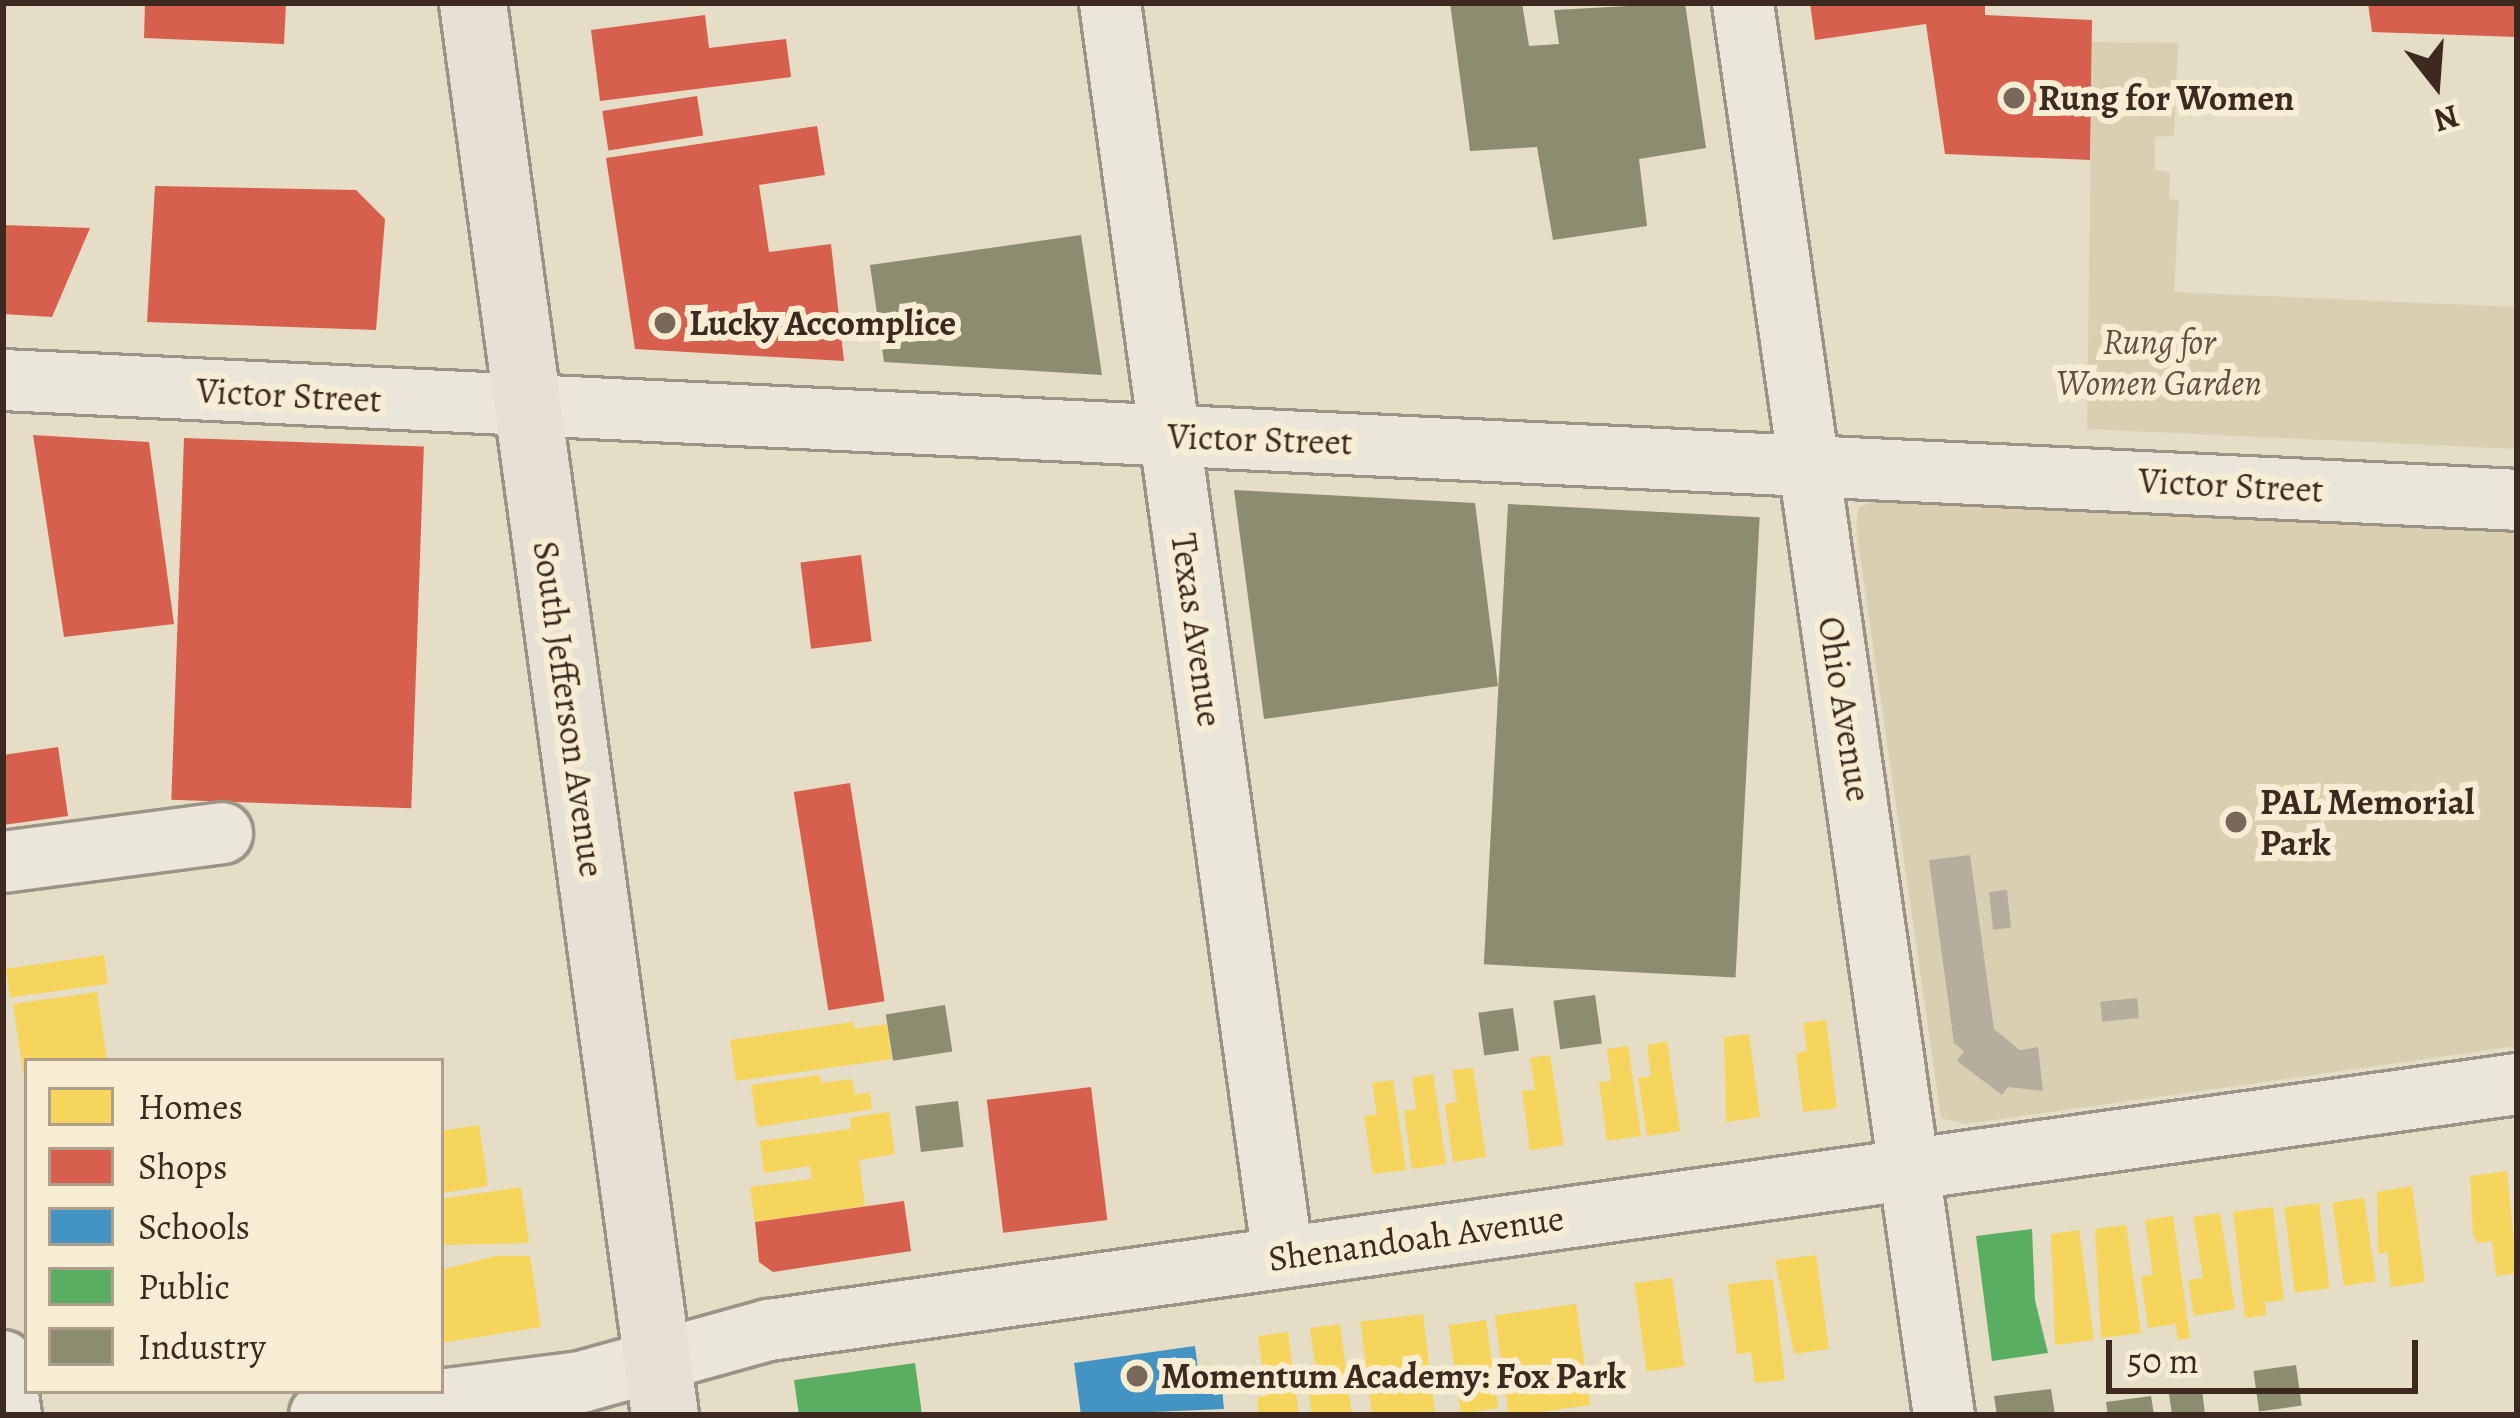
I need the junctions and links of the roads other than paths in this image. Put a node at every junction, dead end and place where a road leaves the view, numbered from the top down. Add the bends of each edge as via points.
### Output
1 (473, 3) edge
2 (1110, 3) edge
3 (1743, 3) edge
4 (3, 380) edge
5 (528, 406) junction
6 (1170, 435) junction
7 (1807, 462) junction
8 (2517, 500) edge
9 (222, 833) dead end
10 (3, 862) edge
11 (2517, 1084) edge
12 (1912, 1168) junction
13 (1283, 1257) junction
14 (3, 1361) edge
15 (661, 1388) edge
16 (11, 1415) edge
17 (320, 1415) edge
18 (1944, 1415) edge

1 - 5 main road, South Jefferson Avenue
2 - 6 street, Texas Avenue
3 - 7 street, Ohio Avenue
4 - 5 street, Victor Street
5 - 6 street, Victor Street
5 - 15 main road, South Jefferson Avenue
6 - 7 street, Victor Street
6 - 13 street, Texas Avenue
7 - 8 street, Victor Street
7 - 12 street, Ohio Avenue
9 - 10 street
11 - 12 street, Shenandoah Avenue
12 - 13 street, Shenandoah Avenue
12 - 18 street, Ohio Avenue
13 - 15 street, Shenandoah Avenue via 740,1334
14 - 16 street
15 - 17 street, Shenandoah Avenue via 581,1382

